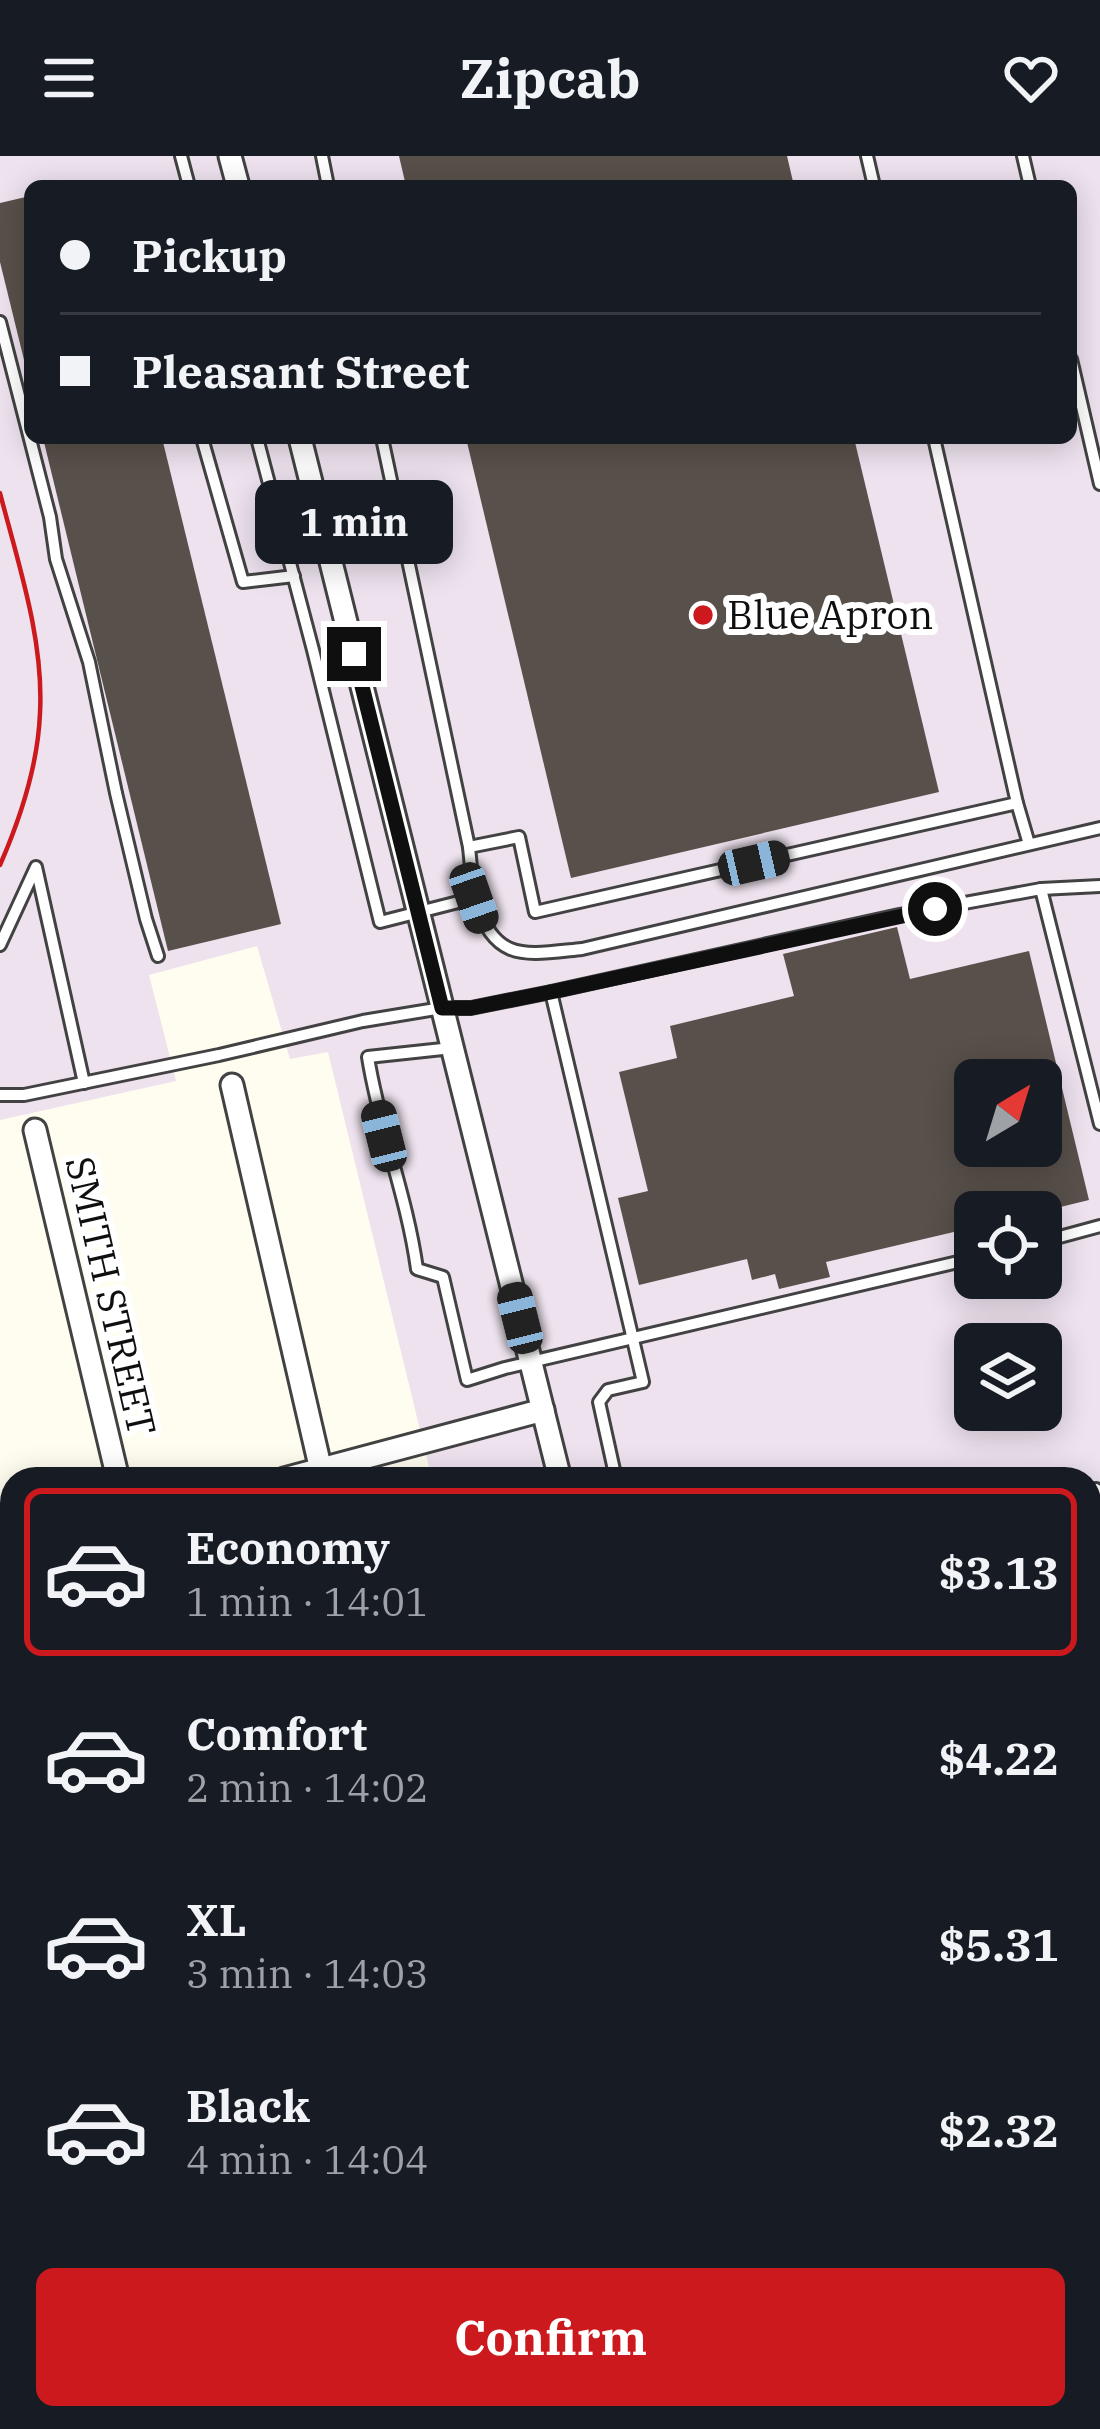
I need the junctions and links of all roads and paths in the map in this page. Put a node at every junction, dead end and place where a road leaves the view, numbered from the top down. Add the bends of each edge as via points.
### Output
1 (0, 322) edge
2 (1077, 384) edge
3 (24, 416) edge
4 (31, 444) edge
5 (204, 444) edge
6 (259, 444) edge
7 (301, 444) edge
8 (383, 444) edge
9 (935, 444) edge
10 (1100, 484) edge
11 (293, 576) junction
12 (1017, 803) junction
13 (1100, 827) edge
14 (1029, 844) junction
15 (470, 848) junction
16 (1100, 886) edge
17 (1041, 889) junction
18 (474, 898) junction
19 (418, 913) junction
20 (0, 945) edge
21 (158, 956) dead end
22 (551, 992) junction
23 (442, 1008) junction
24 (452, 1048) junction
25 (84, 1083) junction
26 (232, 1085) dead end
27 (0, 1095) edge
28 (1100, 1124) edge
29 (35, 1130) dead end
30 (1100, 1226) edge
31 (1062, 1236) edge
32 (954, 1263) edge
33 (634, 1339) junction
34 (531, 1363) junction
35 (543, 1410) junction
36 (115, 1467) edge
37 (320, 1467) edge
38 (349, 1467) edge
39 (557, 1467) edge
40 (613, 1467) edge

1 - 3 lane
2 - 10 lane
4 - 21 lane
5 - 11 lane via 243,583
6 - 11 lane
7 - 19 street
8 - 15 lane
9 - 12 lane
11 - 19 lane via 380,922
12 - 14 lane
12 - 15 lane via 535,913 519,837
13 - 14 lane
14 - 18 lane via 582,949 513,951 482,924
15 - 18 lane
16 - 17 lane
17 - 22 lane
17 - 28 lane
18 - 19 lane
19 - 23 street
20 - 25 lane via 37,867
22 - 23 lane
22 - 33 lane
23 - 24 street
23 - 25 lane
24 - 34 street
24 - 34 lane via 368,1057 417,1268 443,1277 467,1380
25 - 27 lane
26 - 37 street
29 - 36 street, SMITH STREET
30 - 31 lane
32 - 33 lane
33 - 34 lane
33 - 40 lane via 644,1382 608,1390 599,1402
34 - 35 street
35 - 38 street
35 - 39 street

